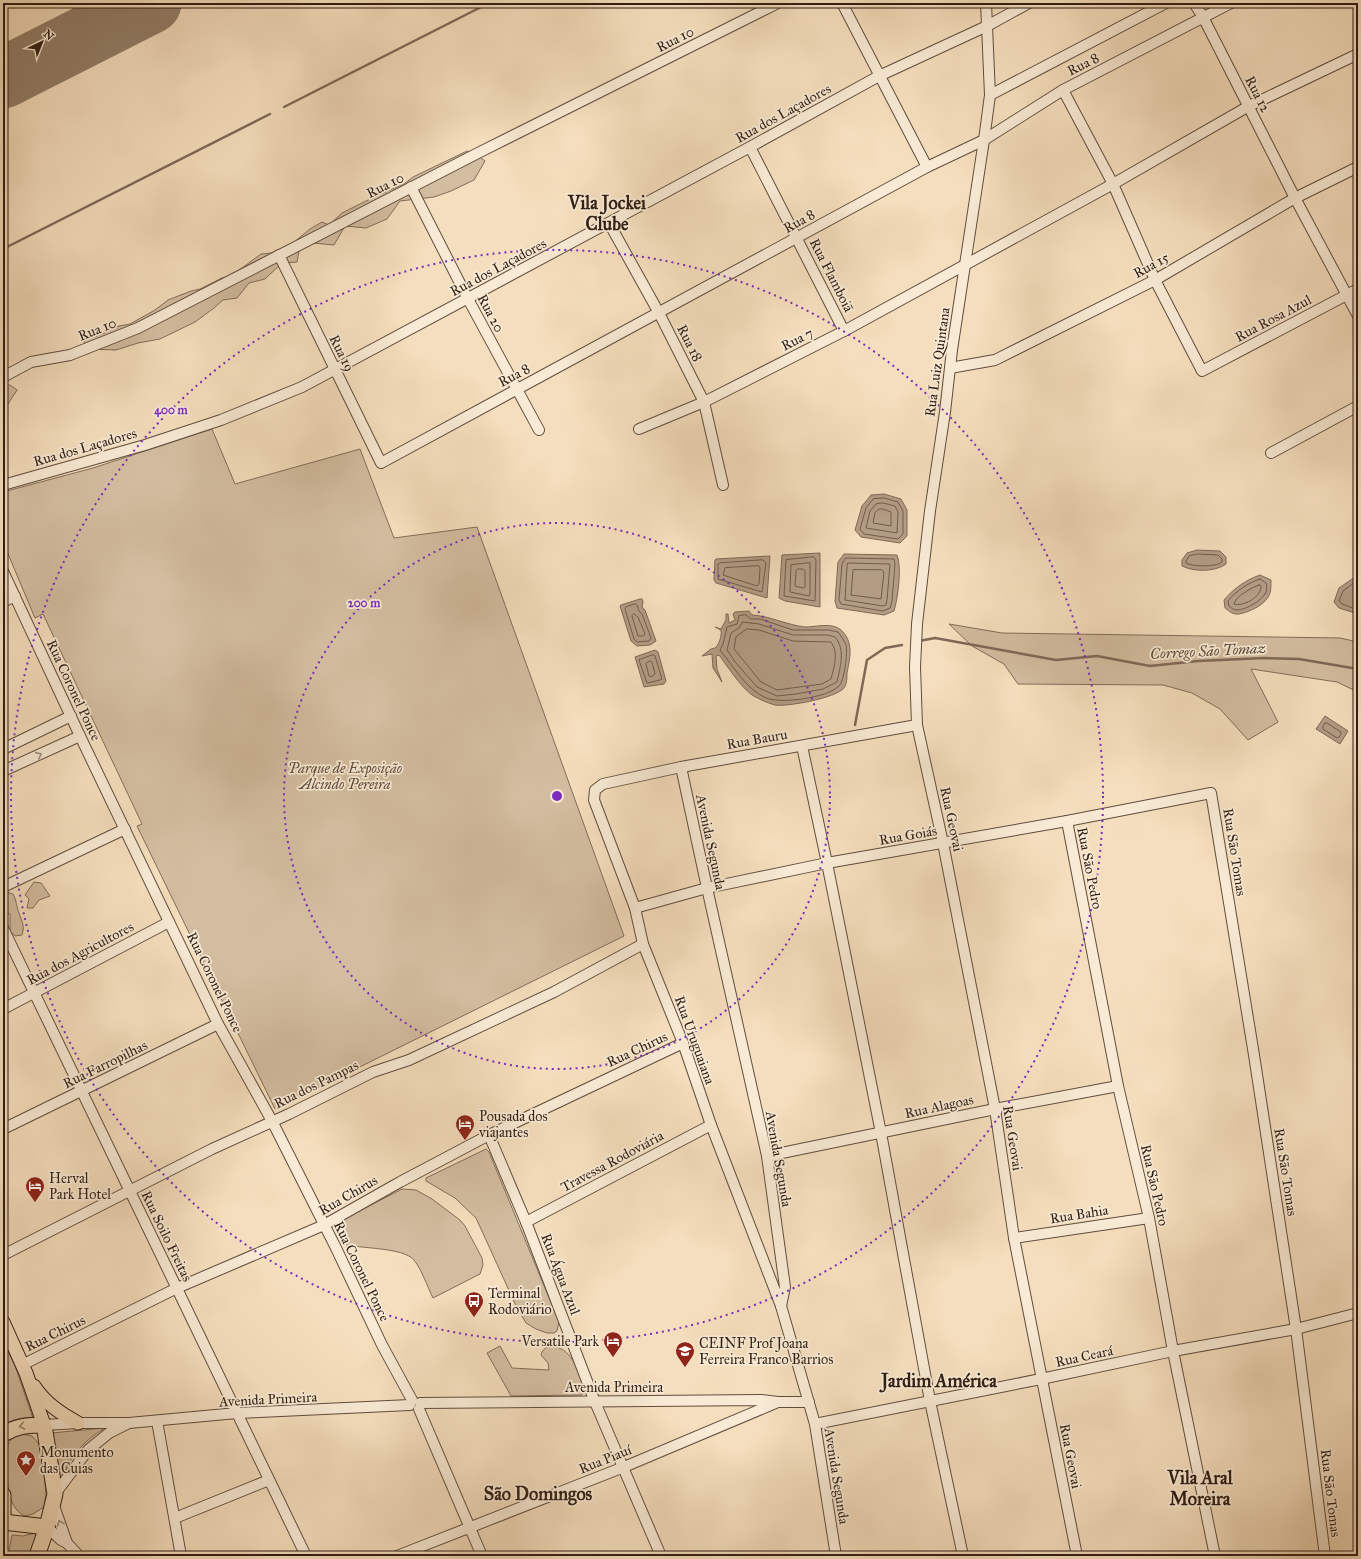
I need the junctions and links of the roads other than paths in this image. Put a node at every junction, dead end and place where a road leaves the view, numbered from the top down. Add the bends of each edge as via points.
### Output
1 (842, 3) edge
2 (986, 3) edge
3 (1029, 3) edge
4 (1166, 3) edge
5 (1194, 3) edge
6 (1231, 3) edge
7 (776, 4) dead end
8 (1203, 17) junction
9 (987, 26) junction
10 (1358, 54) edge
11 (879, 76) junction
12 (1063, 90) junction
13 (990, 94) junction
14 (1249, 106) junction
15 (984, 140) junction
16 (750, 147) junction
17 (926, 167) junction
18 (1358, 167) edge
19 (1113, 184) junction
20 (411, 187) junction
21 (1295, 198) junction
22 (610, 223) junction
23 (797, 237) junction
24 (279, 255) junction
25 (964, 266) junction
26 (1155, 280) junction
27 (1358, 289) edge
28 (1347, 295) junction
29 (468, 299) junction
30 (659, 313) junction
31 (1358, 316) edge
32 (844, 331) junction
33 (950, 368) junction
34 (335, 370) junction
35 (3, 378) edge
36 (517, 390) junction
37 (704, 402) junction
38 (1358, 406) edge
39 (639, 429) dead end
40 (539, 430) dead end
41 (1271, 453) dead end
42 (381, 463) joint
43 (3, 485) edge
44 (723, 485) dead end
45 (3, 571) edge
46 (15, 596) junction
47 (3, 602) edge
48 (71, 716) junction
49 (916, 725) junction
50 (80, 736) junction
51 (802, 746) junction
52 (3, 749) edge
53 (681, 767) junction
54 (3, 771) edge
55 (603, 784) joint
56 (1211, 793) joint
57 (1067, 821) junction
58 (126, 829) junction
59 (944, 843) junction
60 (827, 863) junction
61 (3, 887) edge
62 (706, 888) junction
63 (635, 908) junction
64 (169, 922) junction
65 (3, 928) edge
66 (643, 944) junction
67 (34, 993) junction
68 (3, 1009) edge
69 (218, 1024) junction
70 (683, 1043) junction
71 (1118, 1086) junction
72 (82, 1091) junction
73 (995, 1109) junction
74 (272, 1121) junction
75 (711, 1125) junction
76 (3, 1129) edge
77 (881, 1133) junction
78 (489, 1135) junction
79 (767, 1156) junction
80 (130, 1191) junction
81 (1149, 1218) junction
82 (526, 1222) junction
83 (324, 1225) junction
84 (1014, 1238) junction
85 (3, 1255) edge
86 (177, 1288) junction
87 (781, 1306) junction
88 (1358, 1313) edge
89 (3, 1322) edge
90 (1296, 1329) junction
91 (1173, 1351) junction
92 (24, 1369) junction
93 (1041, 1379) junction
94 (930, 1401) junction
95 (595, 1402) junction
96 (778, 1402) junction
97 (809, 1402) junction
98 (415, 1404) junction
99 (237, 1413) junction
100 (157, 1421) junction
101 (78, 1423) junction
102 (129, 1423) junction
103 (815, 1424) junction
104 (44, 1425) junction
105 (3, 1434) edge
106 (624, 1467) junction
107 (269, 1480) junction
108 (3, 1495) edge
109 (54, 1499) junction
110 (4, 1503) edge
111 (175, 1518) junction
112 (6, 1523) edge
113 (32, 1524) junction
114 (47, 1527) junction
115 (470, 1528) junction
116 (68, 1542) junction
117 (37, 1556) edge
118 (79, 1556) edge
119 (181, 1556) edge
120 (306, 1556) edge
121 (397, 1556) edge
122 (482, 1556) edge
123 (661, 1556) edge
124 (836, 1556) edge
125 (963, 1556) edge
126 (1077, 1556) edge
127 (1215, 1556) edge
128 (1326, 1556) edge

1 - 11 street
2 - 9 street, Rua Luiz Quintana
3 - 9 street, Rua dos Laçadores
4 - 13 street
5 - 8 street, Rua 12
6 - 8 street, Rua 8
7 - 20 street, Rua 10
8 - 12 street, Rua 8
8 - 14 street, Rua 12
9 - 11 street, Rua dos Laçadores
9 - 13 street, Rua Luiz Quintana
10 - 14 street
11 - 16 street, Rua dos Laçadores
11 - 17 street
12 - 15 street, Rua 8
12 - 19 street
13 - 15 street, Rua Luiz Quintana
14 - 19 street
14 - 21 street, Rua 12
15 - 17 street, Rua 8
15 - 25 street, Rua Luiz Quintana
16 - 22 street, Rua dos Laçadores
16 - 23 street, Rua Flamboiã
17 - 23 street, Rua 8
18 - 21 street, Rua 15
19 - 25 street
19 - 26 street
20 - 24 street, Rua 10
20 - 29 street, Rua 20
21 - 26 street, Rua 15
21 - 28 street, Rua 12
22 - 29 street, Rua dos Laçadores
22 - 30 street, Rua 18
23 - 30 street, Rua 8
23 - 32 street, Rua Flamboiã
24 - 34 street, Rua 19
24 - 35 street, Rua 10 via 138,328 70,355 31,362
25 - 32 street, Rua 7
25 - 33 street, Rua Luiz Quintana
26 - 28 street, Rua Rosa Azul via 1202,371
26 - 33 street, Rua 15 via 995,360
27 - 28 street, Rua Rosa Azul
28 - 31 street, Rua 12
29 - 34 street, Rua dos Laçadores
29 - 36 street, Rua 20
30 - 36 street, Rua 8
30 - 37 street, Rua 18
32 - 37 street, Rua 7
33 - 49 street, Rua Luiz Quintana via 917,624
34 - 42 street, Rua 19
34 - 43 street, Rua dos Laçadores via 221,420 145,445
36 - 40 street, Rua 20
36 - 42 street, Rua 8
37 - 39 street, Rua 7
37 - 44 street, Rua 18
38 - 41 street
45 - 46 street, Rua Coronel Ponce
46 - 47 street
46 - 48 street, Rua Coronel Ponce
48 - 50 street, Rua Coronel Ponce
48 - 52 street
49 - 51 street, Rua Bauru
49 - 59 street, Rua Geovai
54 -> 50 street
50 - 58 street, Rua Coronel Ponce
51 - 53 street, Rua Bauru
51 - 60 street
53 - 55 street, Rua Bauru
53 - 62 street, Avenida Segunda
55 - 63 street, Rua Uruguaiana via 595,790 594,800
56 - 57 street, Rua Goiás
56 - 90 street, Rua São Tomas
57 - 59 street, Rua Goiás
57 - 71 street, Rua São Pedro
58 - 61 street
58 - 64 street, Rua Coronel Ponce
59 - 60 street, Rua Goiás
59 - 73 street, Rua Geovai
60 - 62 street, Rua Goiás
60 - 77 street
62 - 63 street, Rua Goiás
62 - 79 street, Avenida Segunda
63 - 66 street, Rua Uruguaiana
64 - 67 street, Rua dos Agricultores
64 - 69 street, Rua Coronel Ponce
65 - 67 street, Rua Soilo Freitas
66 - 70 street, Rua Uruguaiana
66 - 74 street, Rua dos Pampas via 547,995 409,1060 373,1072
67 - 68 street, Rua dos Agricultores
67 - 72 street, Rua Soilo Freitas
69 - 72 street, Rua Farropilhas
69 - 74 street, Rua Coronel Ponce
70 - 75 street, Rua Uruguaiana
70 - 78 street, Rua Chirus
71 - 73 street, Rua Alagoas
71 - 81 street, Rua São Pedro
72 - 76 street, Rua Farropilhas
72 - 80 street, Rua Soilo Freitas
73 - 77 street, Rua Alagoas
73 - 84 street, Rua Geovai
74 - 80 street, Rua dos Pampas
74 - 83 street, Rua Coronel Ponce
75 - 82 street, Travessa Rodoviária
75 - 87 street, Rua Uruguaiana
77 - 79 street, Rua Alagoas
77 - 94 street
78 - 82 street, Rua Água Azul
78 - 83 street, Rua Chirus
79 - 87 street, Avenida Segunda via 785,1287
80 - 85 street, Rua dos Pampas
80 - 86 street, Rua Soilo Freitas
81 - 84 street, Rua Bahia
81 - 91 street, Rua São Pedro
82 - 95 street, Rua Água Azul
83 - 86 street, Rua Chirus
83 - 98 street, Rua Coronel Ponce via 382,1345
84 - 93 street, Rua Geovai
86 - 92 street, Rua Chirus
86 - 99 street, Rua Soilo Freitas
87 - 97 street, Avenida Segunda
88 - 90 street, Rua Ceará
89 - 92 main road
90 - 91 street, Rua Ceará
90 - 128 street, Rua São Tomas
91 - 93 street, Rua Ceará
91 - 127 street, Rua São Pedro
92 - 101 main road via 49,1405
92 - 104 main road
93 - 94 street, Rua Ceará
93 - 126 street, Rua Geovai
94 - 103 street, Rua Ceará
94 - 125 street
95 - 96 street, Avenida Primeira
95 - 98 street, Avenida Primeira
95 - 106 street, Rua Água Azul
96 - 97 street, Avenida Primeira
96 - 106 street, Rua Piauí
97 - 103 street, Avenida Segunda
98 - 99 street, Avenida Primeira
98 - 115 street, Rua Coronel Ponce
99 - 100 street, Avenida Primeira
99 - 107 street, Rua Soilo Freitas
100 - 102 street, Avenida Primeira
100 - 111 street
101 - 102 street, Avenida Primeira
101 - 104 street, Avenida Primeira
102 - 109 street, Avenida Primeira via 110,1433 88,1450
103 - 124 street, Avenida Segunda
104 -> 105 highway via 13,1428
104 - 109 highway
106 - 115 street, Rua Piauí
106 - 123 street, Rua Água Azul
107 - 111 street
107 - 120 street, Rua Soilo Freitas
108 - 110 highway
109 - 113 highway via 44,1514
109 - 114 highway
116 -> 109 street
110 - 112 highway via 9,1514
111 - 119 street
112 - 113 highway
113 - 114 highway
114 - 116 street via 61,1540
114 - 117 highway
115 - 121 street, Rua Piauí
115 - 122 street, Rua Coronel Ponce
116 - 118 street

